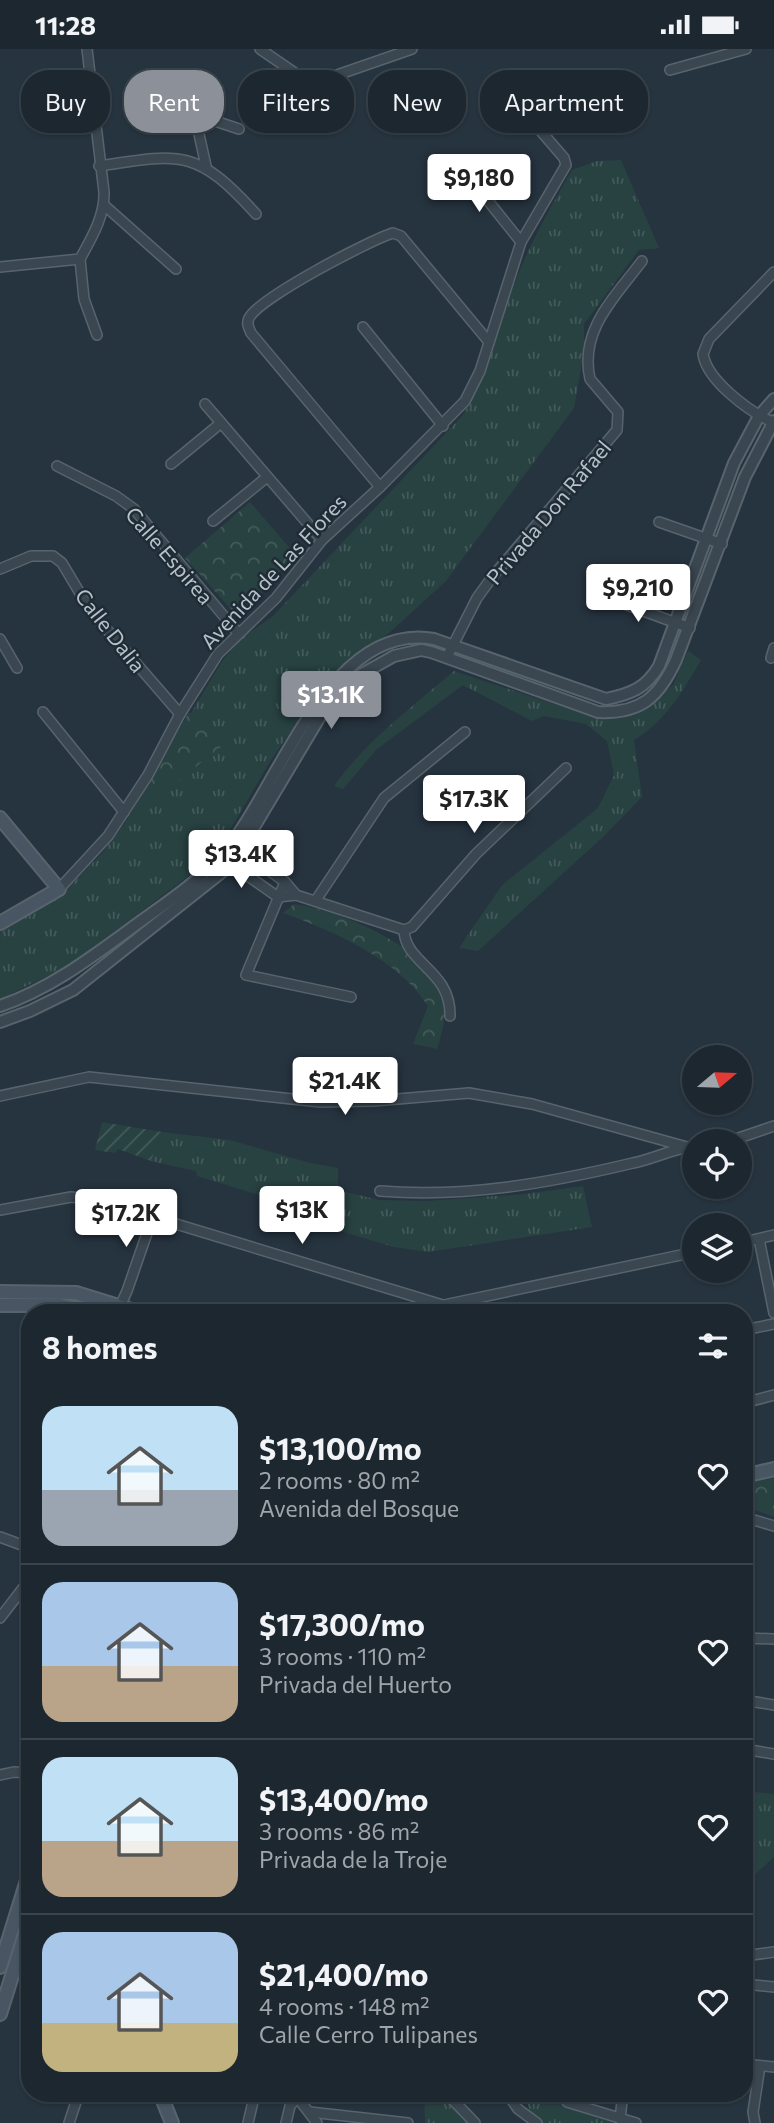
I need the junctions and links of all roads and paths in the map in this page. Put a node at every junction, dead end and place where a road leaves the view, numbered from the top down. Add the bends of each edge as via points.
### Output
1 (87, 49) edge
2 (260, 49) edge
3 (412, 49) edge
4 (746, 49) edge
5 (291, 70) edge
6 (351, 70) edge
7 (670, 70) dead end
8 (199, 133) edge
9 (542, 133) edge
10 (99, 166) junction
11 (206, 166) junction
12 (461, 167) dead end
13 (104, 205) junction
14 (256, 213) dead end
15 (521, 242) junction
16 (80, 259) junction
17 (642, 261) dead end
18 (0, 267) edge
19 (176, 269) dead end
20 (774, 272) edge
21 (363, 327) dead end
22 (97, 335) dead end
23 (489, 342) junction
24 (774, 399) edge
25 (205, 404) dead end
26 (760, 416) junction
27 (774, 422) edge
28 (221, 423) junction
29 (443, 426) junction
30 (171, 464) dead end
31 (57, 466) dead end
32 (267, 477) junction
33 (380, 487) junction
34 (214, 521) dead end
35 (659, 522) dead end
36 (705, 538) junction
37 (322, 540) junction
38 (722, 544) junction
39 (0, 569) edge
40 (597, 594) dead end
41 (675, 621) junction
42 (690, 628) junction
43 (238, 633) junction
44 (0, 639) edge
45 (453, 645) junction
46 (774, 648) edge
47 (447, 657) junction
48 (771, 658) dead end
49 (17, 668) dead end
50 (43, 712) dead end
51 (180, 714) junction
52 (465, 733) dead end
53 (566, 768) dead end
54 (124, 812) junction
55 (0, 818) edge
56 (232, 844) junction
57 (242, 851) junction
58 (220, 857) junction
59 (232, 865) junction
60 (285, 882) junction
61 (59, 889) junction
62 (296, 895) junction
63 (278, 897) junction
64 (316, 900) junction
65 (0, 923) edge
66 (404, 930) junction
67 (351, 997) dead end
68 (0, 1006) edge
69 (450, 1016) dead end
70 (0, 1022) edge
71 (0, 1096) edge
72 (774, 1126) edge
73 (752, 1134) edge
74 (682, 1144) edge
75 (682, 1149) edge
76 (380, 1191) dead end
77 (0, 1210) edge
78 (153, 1216) junction
79 (774, 1235) edge
80 (759, 1239) junction
81 (752, 1240) edge
82 (682, 1255) edge
83 (0, 1292) edge
84 (106, 1304) edge
85 (126, 1304) edge
86 (439, 1304) edge
87 (447, 1304) edge
88 (0, 1305) edge
89 (21, 1305) edge
90 (774, 1313) edge
91 (774, 1324) edge
92 (753, 1329) edge
93 (774, 1395) edge
94 (753, 1400) edge
95 (774, 1469) edge
96 (753, 1474) edge
97 (753, 1520) edge
98 (774, 1526) edge
99 (0, 1537) edge
100 (21, 1545) edge
101 (21, 1591) edge
102 (0, 1618) edge
103 (753, 1638) edge
104 (774, 1639) edge
105 (753, 1702) edge
106 (774, 1705) edge
107 (753, 1750) edge
108 (774, 1754) edge
109 (21, 1774) edge
110 (0, 1775) edge
111 (21, 1900) edge
112 (21, 1947) edge
113 (774, 1952) edge
114 (753, 1955) edge
115 (0, 1967) edge
116 (753, 1985) edge
117 (774, 1987) edge
118 (0, 2014) edge
119 (753, 2065) edge
120 (760, 2066) junction
121 (774, 2067) edge
122 (76, 2102) edge
123 (164, 2102) edge
124 (253, 2102) edge
125 (292, 2102) edge
126 (303, 2102) edge
127 (455, 2102) edge
128 (513, 2102) edge
129 (567, 2102) dead end
130 (622, 2102) edge
131 (310, 2112) junction
132 (620, 2119) junction
133 (69, 2123) edge
134 (172, 2123) edge
135 (248, 2123) edge
136 (286, 2123) edge
137 (317, 2123) edge
138 (408, 2123) edge
139 (475, 2123) edge
140 (537, 2123) edge
141 (636, 2123) edge
142 (755, 2123) edge

1 - 10 street
2 - 5 street
3 - 6 street
4 - 7 street
8 - 11 street
9 - 15 street, Avenida de Las Flores via 566,165
10 - 11 street via 166,159
10 - 13 street
11 - 14 street
12 - 15 street
13 - 16 street
13 - 19 street
15 - 23 street, Avenida de Las Flores
16 - 18 street
16 - 22 street via 84,299
17 - 45 street, Privada Don Rafael via 590,336 590,379 618,412 617,430 493,576
20 - 26 street via 709,339 704,354 709,371
21 - 29 street
23 - 29 street, Avenida de Las Flores via 465,401
23 - 33 street via 401,236 393,233 299,281 249,317 251,333
24 - 26 street
25 - 28 street
26 - 27 street
26 - 36 street via 734,463
27 - 38 street via 745,477
28 - 30 street
28 - 32 street
29 - 33 street, Avenida de Las Flores
31 - 43 street, Calle Espirea via 134,509
32 - 34 street
32 - 37 street
33 - 37 street, Avenida de Las Flores
35 - 36 street
36 - 38 street
36 - 41 street
37 - 43 street, Avenida de Las Flores via 276,598
38 - 42 street
39 - 51 street, Calle Dalia via 42,554 62,563 90,610
40 - 41 street
41 - 42 street
41 - 45 street via 649,683 630,694 606,699
42 - 47 street via 665,684 638,706 617,713 598,712 533,691
43 - 51 street, Avenida de Las Flores
44 - 49 street
45 - 47 street, Privada Don Rafael
45 - 56 street via 419,637 391,642 351,667 320,698
46 - 48 street
47 - 57 street via 421,650 394,656 362,674 324,710
50 - 54 street
51 - 54 street, Avenida de Las Flores
52 - 64 street via 384,798
53 - 66 street
54 - 61 street, Avenida de Las Flores
55 - 61 main road
56 - 57 street
56 - 58 street
57 - 59 street
57 - 60 street
58 - 59 street
58 - 68 street via 181,892 82,964
59 - 63 street
59 - 70 street via 73,989
60 - 62 street
60 - 63 street
61 - 65 main road, Avenida de Las Flores
62 - 63 street
62 - 64 street
63 - 67 street via 246,975
64 - 66 street
66 - 69 street via 408,944 445,986
71 - 74 street via 89,1077 320,1102 469,1093 532,1104
72 - 73 street
75 - 76 street via 538,1184 436,1195
77 - 78 street via 85,1197
78 - 85 street
78 - 86 street
79 - 80 street
80 - 81 street
80 - 90 street
82 - 87 street
83 - 84 main road via 64,1291
88 - 89 main road
91 - 92 street
93 - 94 street
95 - 96 main road
97 - 98 street
99 - 100 street
101 - 102 street
103 - 104 street
105 - 106 street
107 - 108 street
109 - 110 street
111 - 115 main road
112 - 118 main road
113 - 114 street
116 - 117 street
119 - 120 street
120 - 121 street
120 - 142 street via 752,2112
122 - 133 street
123 - 134 main road
124 - 135 street
125 - 136 street
126 - 131 street
127 - 139 street
128 - 140 street
129 - 132 street
130 - 132 street
131 - 137 street
131 - 138 street
132 - 141 street

